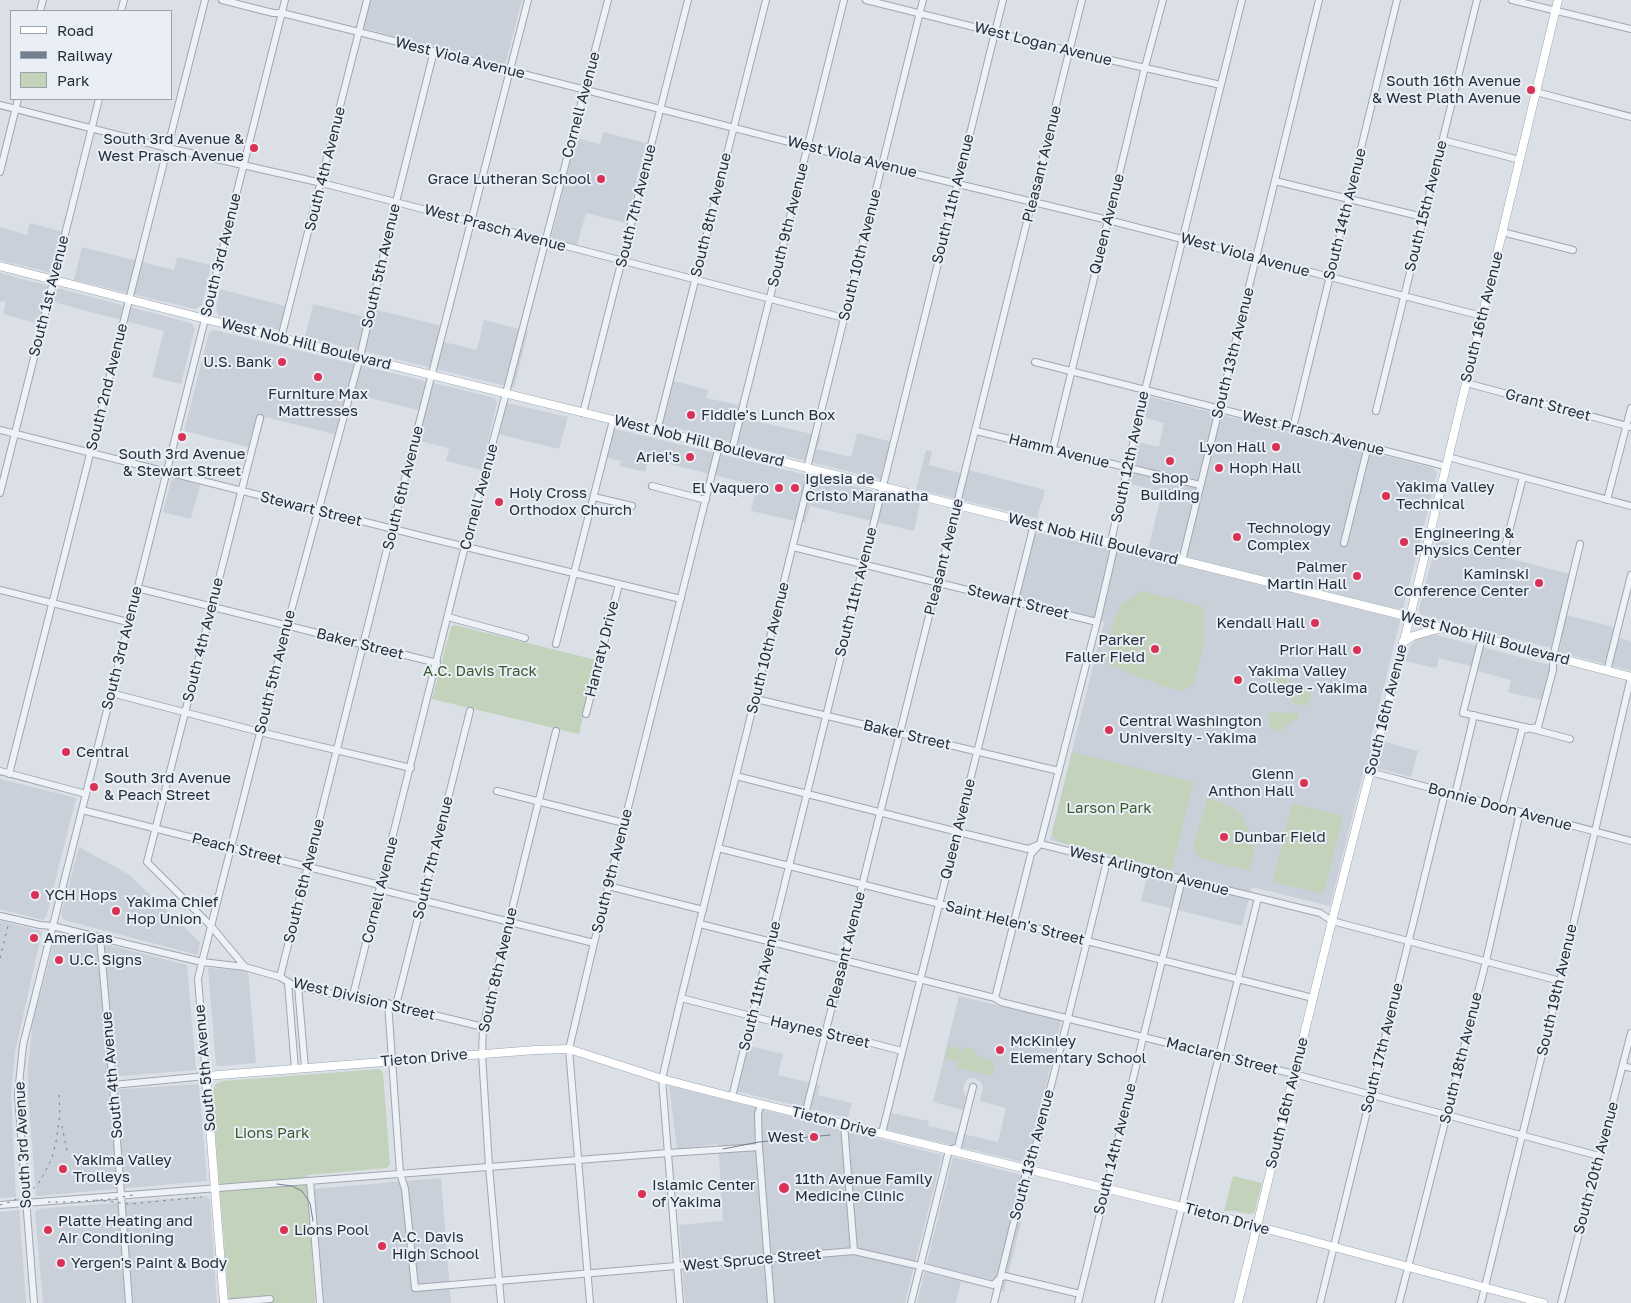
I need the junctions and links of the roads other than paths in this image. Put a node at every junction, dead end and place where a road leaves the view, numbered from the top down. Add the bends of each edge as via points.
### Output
1 (205, 0) edge
2 (222, 0) edge
3 (285, 0) edge
4 (367, 0) edge
5 (528, 0) edge
6 (608, 0) edge
7 (688, 0) edge
8 (766, 0) edge
9 (844, 0) edge
10 (866, 0) edge
11 (923, 0) edge
12 (1003, 0) edge
13 (1082, 0) edge
14 (1163, 0) edge
15 (1242, 0) edge
16 (1319, 0) edge
17 (1397, 0) edge
18 (1477, 0) edge
19 (1512, 0) edge
20 (1558, 0) edge
21 (1556, 10) junction
22 (282, 13) junction
23 (920, 14) junction
24 (1631, 29) edge
25 (359, 32) junction
26 (995, 32) junction
27 (434, 51) junction
28 (1070, 51) junction
29 (1145, 67) junction
30 (510, 70) junction
31 (1221, 85) junction
32 (586, 90) junction
33 (1536, 92) junction
34 (18, 100) edge
35 (99, 100) edge
36 (0, 105) edge
37 (660, 108) junction
38 (16, 109) junction
39 (1631, 116) edge
40 (91, 128) junction
41 (734, 128) junction
42 (1443, 140) junction
43 (808, 146) junction
44 (168, 148) junction
45 (1520, 160) junction
46 (243, 166) junction
47 (882, 166) junction
48 (0, 172) edge
49 (1275, 181) junction
50 (322, 183) junction
51 (957, 184) junction
52 (1349, 199) junction
53 (396, 202) junction
54 (1032, 202) junction
55 (1423, 217) junction
56 (1108, 220) junction
57 (470, 221) junction
58 (1502, 232) junction
59 (1183, 239) junction
60 (546, 241) junction
61 (1573, 250) dead end
62 (1256, 259) junction
63 (622, 261) junction
64 (0, 266) edge
65 (1330, 277) junction
66 (695, 278) junction
67 (54, 280) junction
68 (1404, 297) junction
69 (770, 298) junction
70 (130, 299) junction
71 (1482, 316) junction
72 (844, 318) junction
73 (205, 319) junction
74 (282, 338) junction
75 (360, 357) junction
76 (1035, 362) dead end
77 (1071, 371) junction
78 (432, 375) junction
79 (1466, 383) junction
80 (1145, 390) junction
81 (506, 394) junction
82 (1631, 408) edge
83 (1220, 410) junction
84 (1376, 411) dead end
85 (583, 412) junction
86 (260, 418) dead end
87 (613, 420) junction
88 (1629, 426) edge
89 (1293, 428) junction
90 (0, 430) edge
91 (656, 431) junction
92 (976, 431) junction
93 (15, 434) junction
94 (719, 446) junction
95 (1368, 446) junction
96 (1052, 448) junction
97 (732, 450) junction
98 (91, 453) junction
99 (1448, 457) junction
100 (1445, 466) junction
101 (807, 468) junction
102 (1127, 468) junction
103 (166, 471) junction
104 (1523, 477) junction
105 (1200, 485) junction
106 (652, 486) dead end
107 (882, 486) junction
108 (241, 491) junction
109 (0, 493) edge
110 (594, 496) junction
111 (706, 500) junction
112 (1606, 500) junction
113 (957, 505) junction
114 (632, 506) dead end
115 (1631, 506) edge
116 (318, 510) junction
117 (1034, 524) junction
118 (392, 529) junction
119 (1344, 543) dead end
120 (1116, 544) junction
121 (1580, 544) dead end
122 (465, 546) junction
123 (794, 546) junction
124 (1503, 555) dead end
125 (1182, 561) junction
126 (864, 563) junction
127 (573, 573) junction
128 (1631, 575) edge
129 (937, 582) junction
130 (619, 584) junction
131 (137, 588) junction
132 (0, 590) edge
133 (681, 599) junction
134 (1015, 601) junction
135 (52, 604) junction
136 (212, 606) junction
137 (448, 617) junction
138 (1410, 617) junction
139 (128, 622) junction
140 (1097, 622) junction
141 (287, 626) junction
142 (1441, 627) junction
143 (524, 638) dead end
144 (1482, 638) junction
145 (1403, 643) junction
146 (363, 644) junction
147 (556, 644) dead end
148 (1553, 657) junction
149 (436, 663) junction
150 (1607, 671) junction
151 (1631, 677) edge
152 (111, 693) junction
153 (756, 698) junction
154 (470, 711) dead end
155 (185, 712) junction
156 (586, 714) dead end
157 (826, 716) junction
158 (1474, 716) junction
159 (1529, 728) junction
160 (556, 731) dead end
161 (260, 732) junction
162 (900, 733) junction
163 (1570, 739) dead end
164 (336, 750) junction
165 (977, 752) junction
166 (410, 768) junction
167 (1059, 771) junction
168 (0, 772) edge
169 (1370, 772) junction
170 (9, 774) junction
171 (736, 776) junction
172 (497, 791) dead end
173 (1445, 793) junction
174 (86, 794) junction
175 (807, 794) junction
176 (1455, 795) junction
177 (539, 802) junction
178 (1502, 808) junction
179 (82, 810) junction
180 (1520, 812) junction
181 (880, 813) junction
182 (624, 823) junction
183 (156, 829) junction
184 (1594, 831) junction
185 (958, 832) junction
186 (1631, 841) edge
187 (1040, 844) junction
188 (231, 848) junction
189 (718, 848) junction
190 (1107, 861) junction
191 (789, 866) junction
192 (307, 867) junction
193 (1182, 879) junction
194 (863, 884) junction
195 (608, 886) junction
196 (380, 888) junction
197 (1258, 898) junction
198 (422, 900) junction
199 (940, 904) junction
200 (703, 910) junction
201 (0, 916) edge
202 (509, 921) junction
203 (1014, 922) junction
204 (1332, 922) junction
205 (700, 924) junction
206 (52, 926) junction
207 (211, 926) junction
208 (100, 938) junction
209 (771, 941) junction
210 (1087, 941) junction
211 (1409, 941) junction
212 (594, 943) junction
213 (844, 959) junction
214 (1163, 961) junction
215 (1486, 961) junction
216 (202, 962) junction
217 (245, 967) junction
218 (280, 977) junction
219 (921, 978) junction
220 (1238, 979) junction
221 (1560, 981) junction
222 (288, 982) junction
223 (298, 986) junction
224 (354, 995) junction
225 (681, 998) junction
226 (995, 998) junction
227 (1313, 998) junction
228 (388, 1003) junction
229 (396, 1005) junction
230 (752, 1016) junction
231 (1068, 1018) junction
232 (483, 1027) junction
233 (1631, 1033) edge
234 (826, 1035) junction
235 (1143, 1037) junction
236 (570, 1049) junction
237 (902, 1051) junction
238 (482, 1054) junction
239 (1219, 1056) junction
240 (392, 1061) junction
241 (1623, 1066) junction
242 (305, 1068) junction
243 (1631, 1068) edge
244 (295, 1069) junction
245 (1294, 1074) junction
246 (206, 1076) junction
247 (662, 1079) junction
248 (113, 1085) junction
249 (973, 1087) dead end
250 (1371, 1096) junction
251 (732, 1097) junction
252 (761, 1104) junction
253 (806, 1115) junction
254 (1447, 1115) junction
255 (844, 1124) junction
256 (882, 1134) junction
257 (1521, 1136) junction
258 (759, 1147) junction
259 (949, 1150) junction
260 (668, 1153) junction
261 (1599, 1156) junction
262 (580, 1160) junction
263 (489, 1166) junction
264 (1028, 1169) junction
265 (400, 1173) junction
266 (310, 1181) junction
267 (214, 1188) junction
268 (1106, 1189) junction
269 (120, 1196) junction
270 (26, 1203) junction
271 (0, 1205) edge
272 (1182, 1207) junction
273 (1257, 1227) junction
274 (1334, 1247) junction
275 (854, 1251) junction
276 (768, 1259) junction
277 (920, 1266) junction
278 (678, 1267) junction
279 (1408, 1267) junction
280 (588, 1273) junction
281 (1000, 1278) junction
282 (499, 1281) junction
283 (1485, 1288) junction
284 (1080, 1294) junction
285 (270, 1299) dead end
286 (34, 1303) edge
287 (128, 1303) edge
288 (224, 1303) edge
289 (320, 1303) edge
290 (500, 1303) edge
291 (590, 1303) edge
292 (680, 1303) edge
293 (771, 1303) edge
294 (911, 1303) edge
295 (994, 1303) edge
296 (1078, 1303) edge
297 (1158, 1303) edge
298 (1238, 1303) edge
299 (1320, 1303) edge
300 (1399, 1303) edge
301 (1481, 1303) edge
302 (1543, 1303) edge
303 (1561, 1303) edge

1 - 44 street, South 2nd Avenue
2 - 22 street, West Viola Avenue
3 - 22 street, South 3rd Avenue
4 - 25 street, South 4th Avenue
5 - 30 street, South 6th Avenue
6 - 32 street, Cornell Avenue
7 - 37 street, South 7th Avenue
8 - 41 street, South 8th Avenue
9 - 43 street, South 9th Avenue
10 - 23 street, West Logan Avenue
11 - 23 street, South 10th Avenue
12 - 26 street, South 11th Avenue
13 - 28 street, Pleasant Avenue
14 - 29 street, Queen Avenue
15 - 31 street, South 12th Avenue
16 - 49 street, South 13th Avenue
17 - 52 street, South 14th Avenue
18 - 42 street, South 15th Avenue
19 - 21 street
20 - 21 main road, South 16th Avenue
21 - 24 street
21 - 33 main road, South 16th Avenue
22 - 25 street, West Viola Avenue
22 - 46 street, South 3rd Avenue
23 - 26 street, West Logan Avenue
23 - 47 street, South 10th Avenue
25 - 27 street, West Viola Avenue
25 - 50 street, South 4th Avenue
26 - 28 street, West Logan Avenue
26 - 51 street, South 11th Avenue
27 - 30 street, West Viola Avenue
27 - 53 street, South 5th Avenue
28 - 29 street, West Logan Avenue
28 - 54 street, Pleasant Avenue
29 - 31 street, West Logan Avenue
29 - 56 street, Queen Avenue
30 - 32 street, West Viola Avenue
30 - 57 street, South 6th Avenue
31 - 59 street, South 12th Avenue
32 - 37 street, West Viola Avenue
32 - 60 street, Cornell Avenue
33 - 39 street
33 - 45 main road, South 16th Avenue
34 - 38 street
35 - 40 street, South 1st Avenue
36 - 38 street, West Prasch Avenue
37 - 41 street, West Viola Avenue
37 - 63 street, South 7th Avenue
38 - 40 street, West Prasch Avenue
38 - 48 street
40 - 44 street, West Prasch Avenue
40 - 67 street, South 1st Avenue
41 - 43 street, West Viola Avenue
41 - 66 street, South 8th Avenue
42 - 45 street
42 - 55 street, South 15th Avenue
43 - 47 street, West Viola Avenue
43 - 69 street, South 9th Avenue
44 - 46 street, West Prasch Avenue
44 - 70 street, South 2nd Avenue
45 - 58 main road, South 16th Avenue
46 - 50 street, West Prasch Avenue
46 - 73 street, South 3rd Avenue
47 - 51 street, West Viola Avenue
47 - 72 street, South 10th Avenue
49 - 52 street
49 - 62 street, South 13th Avenue
50 - 53 street, West Prasch Avenue
50 - 74 street, South 4th Avenue
51 - 54 street, West Viola Avenue
51 - 107 street, South 11th Avenue
52 - 55 street
52 - 65 street, South 14th Avenue
53 - 57 street, West Prasch Avenue
53 - 75 street, South 5th Avenue
54 - 56 street, West Viola Avenue
54 - 92 street, Pleasant Avenue
55 - 68 street, South 15th Avenue
56 - 59 street, West Viola Avenue
56 - 77 street, Queen Avenue
57 - 60 street, West Prasch Avenue
57 - 78 street, South 6th Avenue
58 - 61 street
58 - 71 main road, South 16th Avenue
59 - 62 street, West Viola Avenue
59 - 80 street, South 12th Avenue
60 - 63 street, West Prasch Avenue
60 - 81 street, Cornell Avenue
62 - 65 street, West Viola Avenue
62 - 83 street, South 13th Avenue
63 - 66 street, West Prasch Avenue
63 - 85 street, South 7th Avenue
64 - 67 main road, West Nob Hill Boulevard
65 - 68 street, West Viola Avenue
65 - 89 street, South 14th Avenue
66 - 69 street, West Prasch Avenue
66 - 91 street, South 8th Avenue
67 - 70 main road, West Nob Hill Boulevard
67 - 93 street, South 1st Avenue
68 - 71 street, West Viola Avenue
68 - 84 street, South 15th Avenue
69 - 72 street, West Prasch Avenue
69 - 97 street, South 9th Avenue
70 - 73 main road, West Nob Hill Boulevard
70 - 98 street, South 2nd Avenue
71 - 79 main road, South 16th Avenue
72 - 101 street, South 10th Avenue
73 - 74 main road, West Nob Hill Boulevard
73 - 103 street, South 3rd Avenue
74 - 75 main road, West Nob Hill Boulevard
75 - 78 main road, West Nob Hill Boulevard
75 - 116 street, South 5th Avenue
76 - 77 street, West Prasch Avenue
77 - 80 street, West Prasch Avenue
77 - 96 street, Queen Avenue
78 - 81 main road, West Nob Hill Boulevard
78 - 118 street, South 6th Avenue
79 - 88 street, Grant Street
79 - 99 main road, South 16th Avenue
80 - 83 street, West Prasch Avenue
80 - 102 street, South 12th Avenue
81 - 85 main road, West Nob Hill Boulevard
81 - 122 street, Cornell Avenue
82 - 88 street
83 - 89 street, West Prasch Avenue
83 - 105 street, South 13th Avenue
85 - 87 main road, West Nob Hill Boulevard
86 - 108 street, South 4th Avenue
87 - 91 main road, West Nob Hill Boulevard
87 - 110 street
88 - 112 street
89 - 95 street, West Prasch Avenue
90 - 93 street, Stewart Street
91 - 94 main road, West Nob Hill Boulevard
92 - 96 street, Hamm Avenue
92 - 113 street, Pleasant Avenue
93 - 98 street, Stewart Street
93 - 109 street, South 1st Avenue
94 - 97 main road, West Nob Hill Boulevard
94 - 111 street, South 9th Avenue
95 - 100 street, West Prasch Avenue
95 - 119 street
96 - 102 street, Hamm Avenue
97 - 101 main road, West Nob Hill Boulevard
98 - 103 street, Stewart Street
98 - 135 street, South 2nd Avenue
99 - 100 main road, South 16th Avenue
99 - 104 street
100 - 138 main road, South 16th Avenue
101 - 107 main road, West Nob Hill Boulevard
101 - 123 street, South 10th Avenue via 809,480
102 - 105 street, Hamm Avenue
102 - 120 street, South 12th Avenue via 1112,537
103 - 108 street, Stewart Street
103 - 131 street, South 3rd Avenue
104 - 112 street
104 - 124 street
105 - 125 street, South 13th Avenue
106 - 111 street
107 - 113 main road, West Nob Hill Boulevard
107 - 126 street, South 11th Avenue
108 - 116 street, Stewart Street
108 - 136 street, South 4th Avenue
110 - 114 street
110 - 127 street
111 - 133 street, South 9th Avenue
112 - 115 street
113 - 117 main road, West Nob Hill Boulevard
113 - 129 street, Pleasant Avenue
116 - 118 street, Stewart Street
116 - 141 street, South 5th Avenue
117 - 120 main road, West Nob Hill Boulevard
117 - 134 street, Queen Avenue
118 - 122 street, Stewart Street
118 - 146 street, South 6th Avenue
120 - 125 main road, West Nob Hill Boulevard
120 - 140 street, South 12th Avenue
121 - 148 street
122 - 127 street, Stewart Street
122 - 137 street, Cornell Avenue
123 - 126 street, Stewart Street
123 - 153 street, South 10th Avenue
125 - 138 main road, West Nob Hill Boulevard
126 - 129 street, Stewart Street
126 - 157 street, South 11th Avenue
127 - 130 street, Stewart Street
127 - 147 street
128 - 150 street
129 - 134 street, Stewart Street
129 - 162 street, Pleasant Avenue
130 - 133 street, Stewart Street
130 - 156 street, Hanraty Drive
131 - 136 street, Baker Street
131 - 139 street, South 3rd Avenue
132 - 135 street
133 - 182 street, South 9th Avenue
134 - 140 street, Stewart Street
134 - 165 street, Queen Avenue
135 - 139 street
135 - 170 street, South 2nd Avenue
136 - 141 street, Baker Street
136 - 155 street, South 4th Avenue
137 - 143 street
137 - 149 street, Cornell Avenue
138 - 142 main road, West Nob Hill Boulevard
138 - 145 main road, South 16th Avenue
139 - 152 street, South 3rd Avenue
140 - 167 street, South 12th Avenue
141 - 146 street, Baker Street
141 - 161 street, South 5th Avenue
142 - 144 main road, West Nob Hill Boulevard
142 - 145 main road via 1413,636
144 - 148 main road, West Nob Hill Boulevard
144 - 158 street via 1463,712
145 - 169 main road, South 16th Avenue
146 - 149 street, Baker Street
146 - 164 street, South 6th Avenue
148 - 150 main road, West Nob Hill Boulevard
148 - 159 street via 1538,727
149 - 166 street, Cornell Avenue
150 - 151 main road, West Nob Hill Boulevard
151 - 184 street, South 19th Avenue
152 - 155 street
152 - 174 street, South 3rd Avenue
153 - 157 street, Baker Street
153 - 171 street, South 10th Avenue
154 - 198 street, South 7th Avenue
155 - 161 street
155 - 183 street, South 4th Avenue
157 - 162 street, Baker Street
157 - 175 street, South 11th Avenue
158 - 159 street
158 - 176 street
159 - 163 street
159 - 178 street via 1522,730
160 - 177 street, South 8th Avenue
161 - 164 street
161 - 188 street, South 5th Avenue
162 - 165 street, Baker Street
162 - 181 street, Pleasant Avenue
164 - 166 street
164 - 192 street, South 6th Avenue
165 - 167 street, Baker Street
165 - 185 street, Queen Avenue
166 - 196 street, Cornell Avenue
167 - 187 street, South 12th Avenue
168 - 170 street
169 - 173 street, Bonnie Doon Avenue
169 - 204 main road, South 16th Avenue
170 - 174 street
171 - 175 street, West Arlington Avenue
171 - 189 street, South 10th Avenue
172 - 177 street
173 - 176 street, Bonnie Doon Avenue
173 - 211 street, South 17th Avenue
174 - 179 street, South 3rd Avenue
175 - 181 street, West Arlington Avenue
175 - 191 street, South 11th Avenue
176 - 178 street, Bonnie Doon Avenue
177 - 182 street
177 - 202 street, South 8th Avenue
178 - 180 street, Bonnie Doon Avenue
179 - 183 street, Peach Street
179 - 206 street, South 3rd Avenue
180 - 184 street, Bonnie Doon Avenue
180 - 215 street, South 18th Avenue
181 - 185 street, West Arlington Avenue
181 - 194 street, Pleasant Avenue
182 - 195 street, South 9th Avenue
183 - 188 street, Peach Street
183 - 207 street, South 4th Avenue via 147,862
184 - 186 street, Bonnie Doon Avenue
184 - 221 street, South 19th Avenue
185 - 187 street, West Arlington Avenue via 1028,849
185 - 199 street, Queen Avenue
187 - 190 street, West Arlington Avenue
187 - 203 street, South 12th Avenue via 1031,854
188 - 192 street, Peach Street
188 - 207 street, South 5th Avenue
189 - 191 street, Saint Helen's Street
189 - 200 street, South 10th Avenue
190 - 193 street, West Arlington Avenue
190 - 210 street, South 13th Avenue
191 - 194 street, Saint Helen's Street
191 - 209 street, South 11th Avenue
192 - 196 street, Peach Street via 376,884
192 - 218 street, South 6th Avenue
193 - 197 street, West Arlington Avenue
193 - 214 street, South 14th Avenue
194 - 199 street, Saint Helen's Street
194 - 213 street, Pleasant Avenue
195 - 200 street
195 - 212 street, South 9th Avenue
196 - 198 street, Peach Street
196 - 224 street, Cornell Avenue
197 - 204 street, West Arlington Avenue via 1320,913
197 - 220 street
198 - 202 street, Peach Street
198 - 229 street, South 7th Avenue
199 - 203 street, Saint Helen's Street
199 - 219 street, Queen Avenue
200 - 205 street, South 10th Avenue
201 - 206 street, West Division Street
202 - 212 street, Peach Street
202 - 232 street, South 8th Avenue
203 - 210 street, Saint Helen's Street
203 - 226 street, South 12th Avenue
204 - 211 street, West Arlington Avenue
204 - 227 main road, South 16th Avenue
205 - 209 street, Maclaren Street
205 - 225 street, South 10th Avenue
206 - 208 street, West Division Street
206 - 270 street, South 3rd Avenue via 20,1068 18,1094
207 - 216 street, South 5th Avenue
207 - 217 street
208 - 216 street, West Division Street
208 - 248 street, South 4th Avenue
209 - 213 street, Maclaren Street
209 - 230 street, South 11th Avenue
210 - 214 street, Saint Helen's Street
210 - 231 street, South 13th Avenue
211 - 215 street, West Arlington Avenue
211 - 250 street, South 17th Avenue
212 - 236 street, South 9th Avenue
213 - 219 street, Maclaren Street
213 - 234 street, Pleasant Avenue
214 - 220 street, Saint Helen's Street
214 - 235 street, South 14th Avenue
215 - 221 street, West Arlington Avenue
215 - 254 street, South 18th Avenue
216 - 217 street, West Division Street
216 - 246 street, South 5th Avenue via 198,979
217 - 218 street, West Division Street
218 - 222 street, West Division Street
219 - 226 street, Maclaren Street
219 - 237 street, Queen Avenue
220 - 227 street, Saint Helen's Street
220 - 239 street
221 - 257 street, South 19th Avenue
222 - 223 street, West Division Street
222 - 244 street
223 - 224 street, West Division Street via 346,997
223 - 242 street
224 - 228 street, West Division Street
225 - 230 street, Haynes Street
225 - 247 street, South 10th Avenue
226 - 231 street, Maclaren Street
227 - 245 main road, South 16th Avenue
228 - 229 street, West Division Street
228 - 240 street
229 - 232 street, West Division Street
230 - 234 street, Haynes Street
230 - 251 street, South 11th Avenue
231 - 235 street, Maclaren Street
231 - 264 street, South 13th Avenue
232 - 238 street, South 8th Avenue
233 - 241 street, South 20th Avenue
234 - 237 street, Haynes Street via 837,1034
234 - 253 street, Pleasant Avenue
235 - 239 street, Maclaren Street
235 - 268 street, South 14th Avenue
236 - 238 main road, Tieton Drive
236 - 247 main road, Tieton Drive
236 - 262 street, South 9th Avenue
237 - 256 street, Queen Avenue
238 - 240 main road, Tieton Drive
238 - 263 street, South 8th Avenue
239 - 245 street, Maclaren Street
239 - 272 street
240 - 242 main road, Tieton Drive
240 - 265 street
241 - 243 street
241 - 261 street, South 20th Avenue
242 - 244 main road, Tieton Drive
244 - 246 main road, Tieton Drive
245 - 250 street, Maclaren Street
245 - 273 main road, South 16th Avenue
246 - 248 street, Tieton Drive
246 - 267 main road, South 5th Avenue
247 - 251 main road, Tieton Drive
247 - 260 street, South 10th Avenue
248 - 269 street, South 4th Avenue
249 - 259 street via 958,1148
250 - 254 street, Maclaren Street
250 - 274 street, South 17th Avenue
251 - 252 main road, Tieton Drive
252 - 253 main road, Tieton Drive
252 - 258 street via 758,1114
253 - 255 main road, Tieton Drive
254 - 257 street, Maclaren Street
254 - 279 street, South 18th Avenue
255 - 256 main road, Tieton Drive
255 - 275 street
256 - 259 main road, Tieton Drive
257 - 261 street, Maclaren Street
257 - 283 street, South 19th Avenue
258 - 260 street
258 - 276 street
259 - 264 main road, Tieton Drive
259 - 277 street
260 - 262 street
260 - 278 street, South 10th Avenue
261 - 303 street, South 20th Avenue
262 - 263 street
262 - 280 street, South 9th Avenue
263 - 265 street
263 - 282 street, South 8th Avenue
264 - 268 main road, Tieton Drive
264 - 281 street, South 13th Avenue
265 - 266 street
265 - 282 street, West Spruce Street via 406,1188 415,1288
266 - 267 street
266 - 289 street
267 - 269 street
267 - 288 main road, South 5th Avenue
268 - 272 main road, Tieton Drive
268 - 284 street, South 14th Avenue
269 - 270 street
269 - 287 street, South 4th Avenue
270 - 271 street
270 - 286 street, South 3rd Avenue
272 - 273 main road, Tieton Drive
272 - 297 street
273 - 274 main road, Tieton Drive
273 - 298 main road, South 16th Avenue
274 - 279 main road, Tieton Drive
274 - 299 street, South 17th Avenue
275 - 276 street, West Spruce Street
275 - 277 street, West Spruce Street
276 - 278 street, West Spruce Street
276 - 293 street
277 - 281 street, West Spruce Street via 993,1285
277 - 294 street
278 - 280 street, West Spruce Street
278 - 292 street, South 10th Avenue
279 - 283 main road, Tieton Drive
279 - 300 street, South 18th Avenue
280 - 282 street, West Spruce Street
280 - 291 street, South 9th Avenue
281 - 284 street, West Spruce Street via 1005,1276
281 - 295 street, South 13th Avenue
282 - 290 street, South 8th Avenue
283 - 301 street, South 19th Avenue
283 - 302 main road, Tieton Drive
284 - 296 street, South 14th Avenue
285 - 288 street

